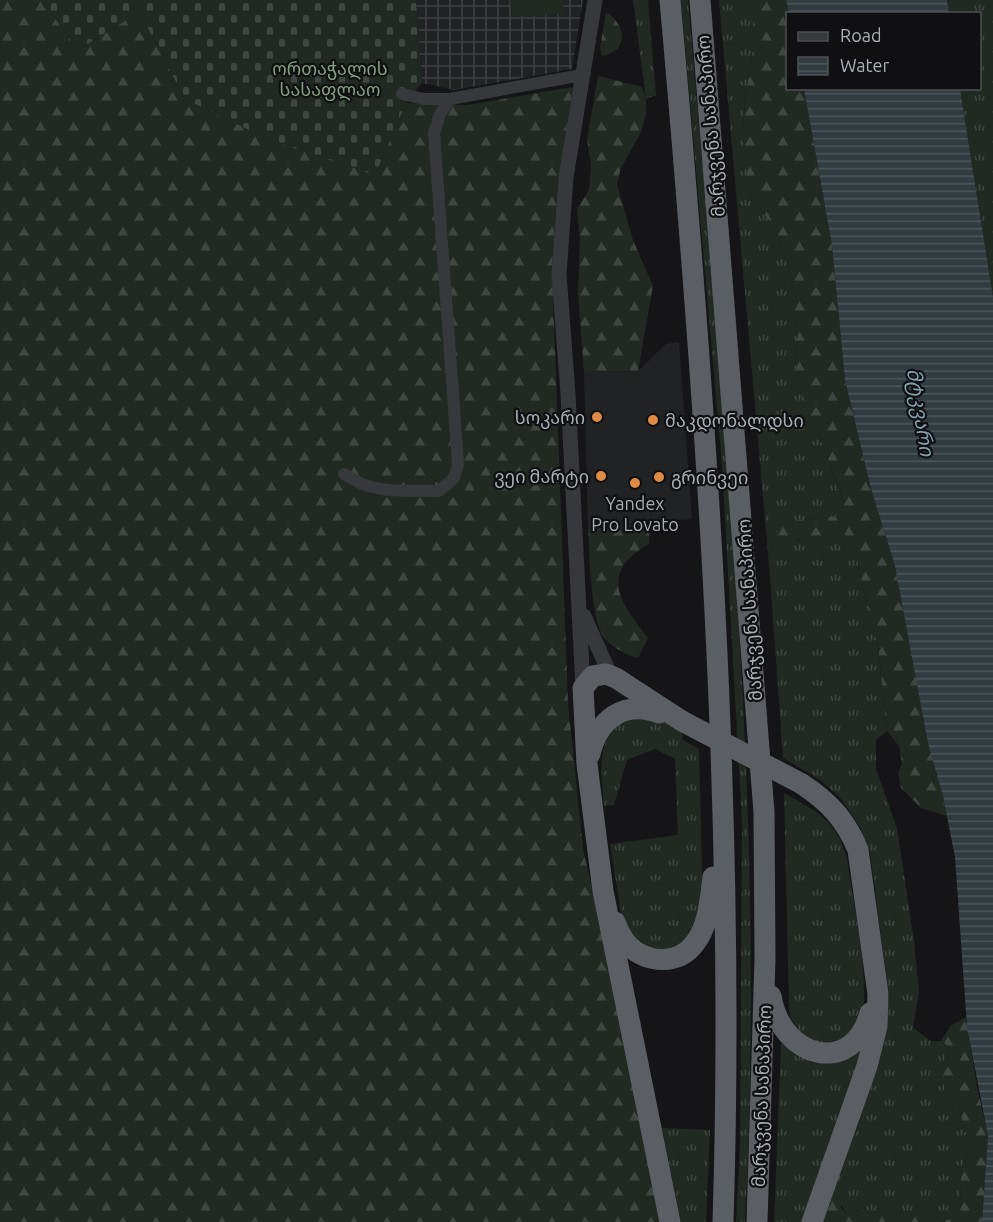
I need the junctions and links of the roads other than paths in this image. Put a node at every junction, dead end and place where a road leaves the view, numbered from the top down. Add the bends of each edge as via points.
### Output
1 (595, 0) edge
2 (670, 0) edge
3 (700, 0) edge
4 (582, 75) junction
5 (402, 94) dead end
6 (450, 99) junction
7 (344, 474) dead end
8 (576, 584) junction
9 (616, 679) junction
10 (583, 695) junction
11 (614, 714) junction
12 (682, 721) junction
13 (587, 764) junction
14 (723, 825) junction
15 (603, 891) junction
16 (765, 959) junction
17 (875, 968) junction
18 (670, 1222) edge
19 (723, 1222) edge
20 (756, 1222) edge
21 (812, 1222) edge

1 - 4 street
2 - 14 highway, მარჯვენა სანაპირო via 712,533
3 - 16 highway, მარჯვენა სანაპირო via 764,812
4 - 6 street
4 - 8 street via 566,177 559,274
5 - 6 street
6 - 7 street via 434,134 458,464 454,478 439,491 360,486
8 - 9 street via 590,634
8 - 10 street
9 - 10 highway via 593,676
9 - 11 highway via 626,698
9 - 12 highway
10 - 11 highway via 591,714
10 - 13 highway
11 - 12 highway via 642,707
11 - 13 highway via 593,740
12 - 17 highway, bridge via 802,784 834,808 858,850
13 - 15 highway
14 - 15 highway via 704,927 682,955 655,959 627,945
14 - 19 highway, მარჯვენა სანაპირო via 727,1101
15 - 18 highway
16 - 17 highway via 773,1010 784,1032 799,1046 818,1053 838,1051 858,1039 871,1011
16 - 20 highway, მარჯვენა სანაპირო
17 - 21 highway via 877,1026 867,1066

